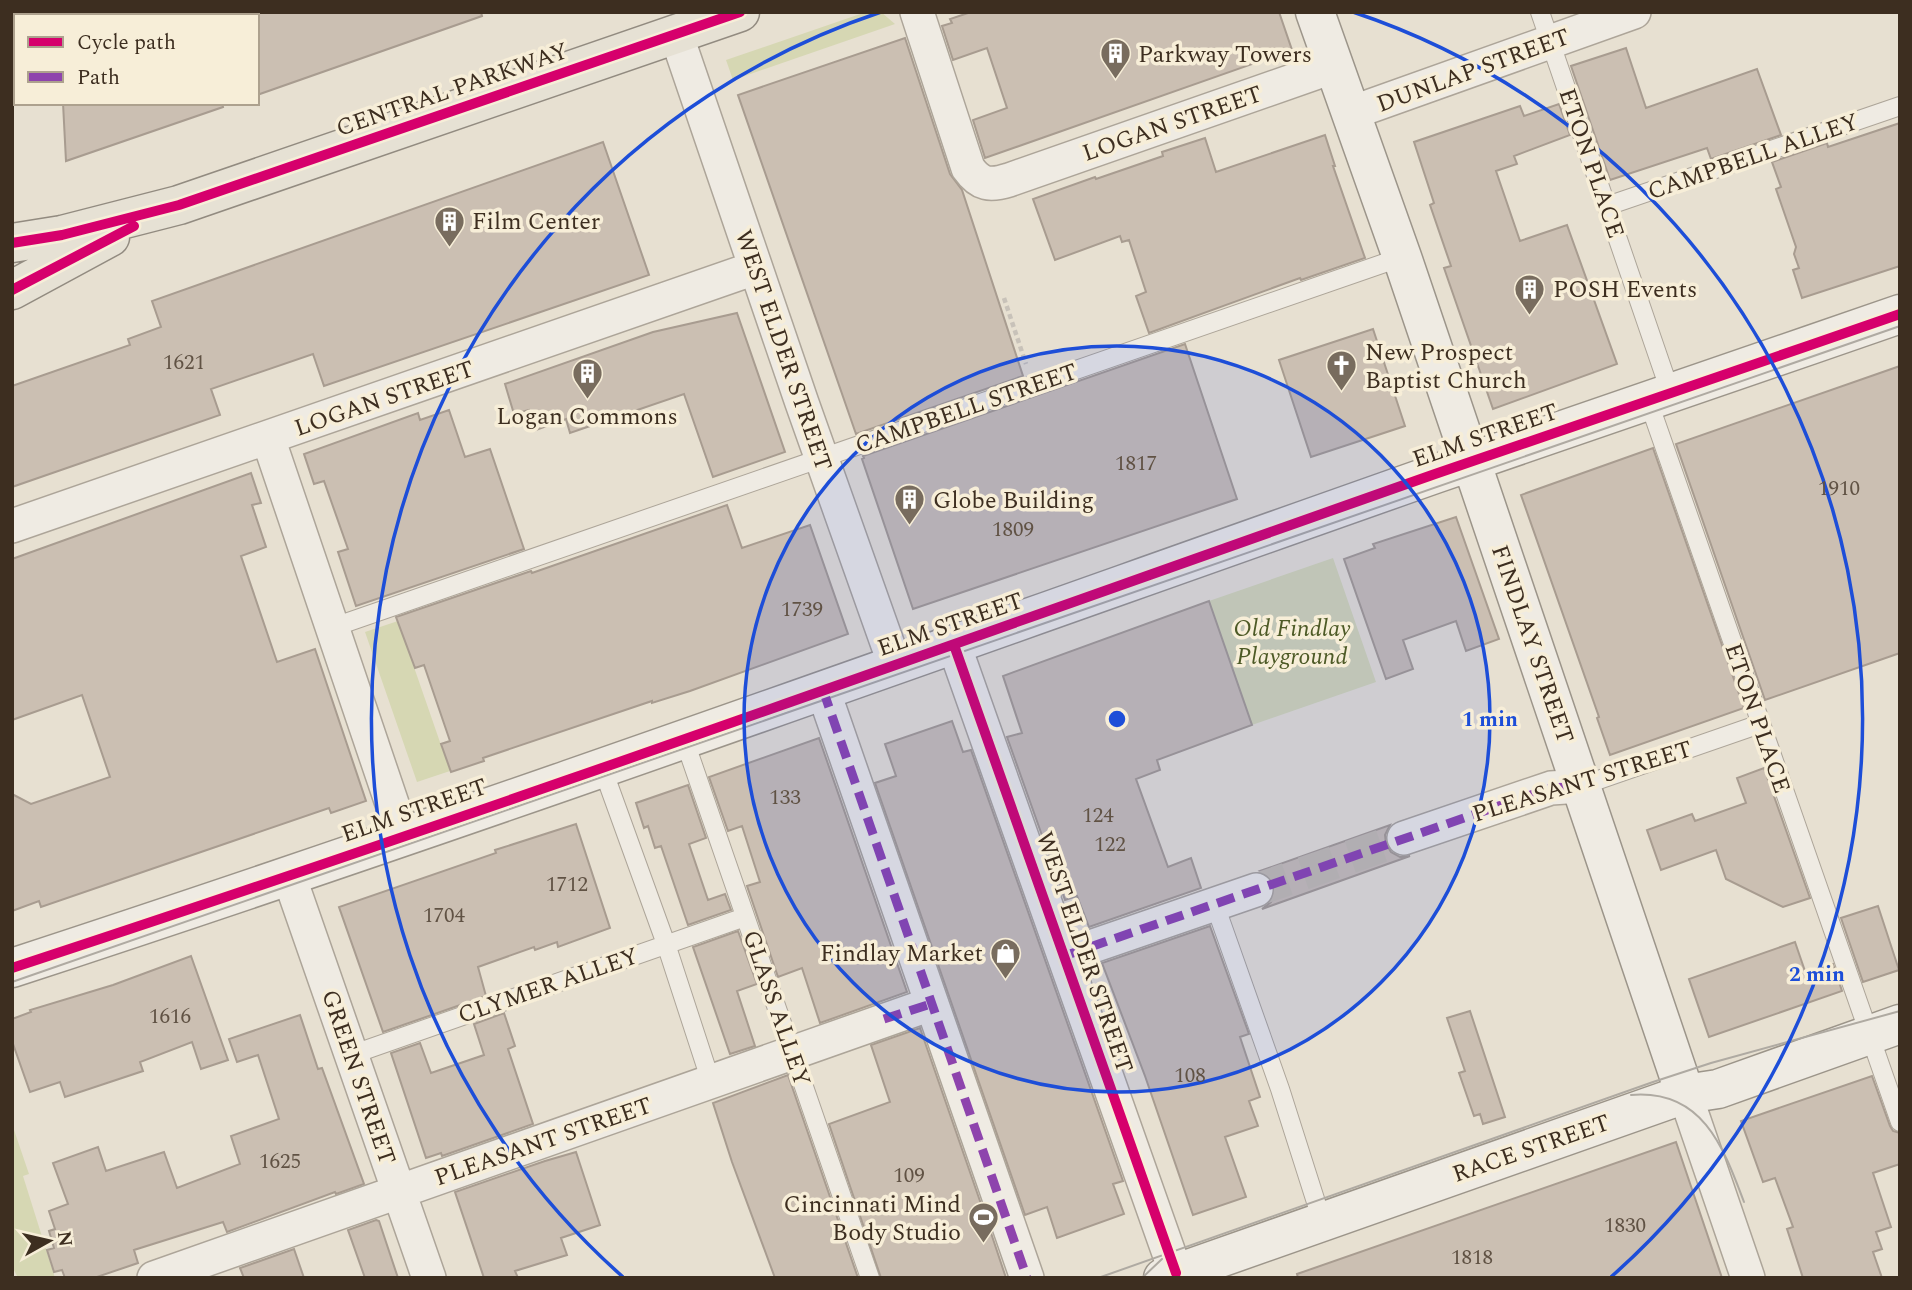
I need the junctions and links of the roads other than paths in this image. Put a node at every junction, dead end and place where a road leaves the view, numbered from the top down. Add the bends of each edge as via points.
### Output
1 (740, 12) edge
2 (917, 12) edge
3 (1315, 12) edge
4 (1634, 12) edge
5 (1545, 27) edge
6 (676, 34) junction
7 (1335, 66) junction
8 (1900, 106) edge
9 (1352, 113) junction
10 (179, 205) junction
11 (1607, 206) junction
12 (12, 243) edge
13 (1402, 257) junction
14 (755, 268) junction
15 (12, 290) edge
16 (1900, 314) edge
17 (1660, 397) junction
18 (268, 438) junction
19 (821, 458) junction
20 (1470, 462) junction
21 (12, 526) edge
22 (331, 628) junction
23 (954, 645) junction
24 (895, 665) junction
25 (823, 690) junction
26 (1760, 724) junction
27 (684, 739) junction
28 (602, 767) junction
29 (1581, 786) junction
30 (403, 836) junction
31 (1404, 838) tunnel mouth
32 (289, 876) junction
33 (1256, 890) tunnel mouth
34 (1215, 905) junction
35 (745, 916) junction
36 (666, 944) junction
37 (1064, 956) junction
38 (12, 968) edge
39 (932, 1004) junction
40 (1884, 1030) edge
41 (793, 1053) junction
42 (351, 1055) junction
43 (711, 1082) junction
44 (1685, 1094) junction
45 (1900, 1122) edge
46 (399, 1192) junction
47 (1322, 1221) junction
48 (175, 1274) edge
49 (1169, 1275) edge
50 (429, 1278) edge
51 (870, 1278) edge
52 (1027, 1278) edge
53 (1748, 1278) edge

1 - 6 main road, CENTRAL PARKWAY
2 - 7 street, LOGAN STREET via 968,168 986,183 1009,180
3 - 7 street, FINDLAY STREET
4 - 5 street, DUNLAP STREET
5 - 9 street, DUNLAP STREET
5 - 11 lane, ETON PLACE
6 - 10 main road, CENTRAL PARKWAY
6 - 14 street, WEST ELDER STREET
7 - 9 street, FINDLAY STREET
8 - 11 lane, CAMPBELL ALLEY
9 - 13 street, FINDLAY STREET
10 - 12 main road, CENTRAL PARKWAY
10 - 15 main road, CENTRAL PARKWAY
11 - 17 lane, ETON PLACE
13 - 19 lane, CAMPBELL STREET
13 - 20 street, FINDLAY STREET
14 - 18 street, LOGAN STREET
14 - 19 street, WEST ELDER STREET
16 - 17 street, ELM STREET
17 - 20 street, ELM STREET
17 - 26 lane, ETON PLACE
18 - 21 street, LOGAN STREET
18 - 22 street
19 - 22 lane, CAMPBELL STREET
19 - 24 street, WEST ELDER STREET
20 - 23 street, ELM STREET
20 - 29 street, FINDLAY STREET
22 - 30 street
23 - 24 street, ELM STREET
23 - 37 street, WEST ELDER STREET
24 - 25 street, ELM STREET
25 - 27 street, ELM STREET
25 - 39 street
26 - 29 lane, PLEASANT STREET
26 - 40 lane, ETON PLACE
27 - 28 street, ELM STREET
27 - 35 lane, GLASS ALLEY
28 - 30 street, ELM STREET
28 - 36 lane
29 - 31 street, PLEASANT STREET via 1551,788
29 - 44 street, FINDLAY STREET
30 - 32 street, ELM STREET
32 - 38 street, ELM STREET
32 - 42 street, GREEN STREET
33 - 34 street
34 - 37 street
34 - 47 lane
35 - 36 lane, CLYMER ALLEY
35 - 41 lane, GLASS ALLEY
36 - 42 lane, CLYMER ALLEY
36 - 43 lane
37 - 49 street, WEST ELDER STREET
39 - 41 street, PLEASANT STREET
39 - 52 street
40 - 44 street, RACE STREET via 1718,1089
40 - 45 lane, ETON PLACE
41 - 43 street, PLEASANT STREET
41 - 51 lane, GLASS ALLEY
42 - 46 street, GREEN STREET
43 - 46 street, PLEASANT STREET
44 - 47 street, RACE STREET
44 - 53 street, FINDLAY STREET
46 - 48 street, PLEASANT STREET
46 - 50 street, GREEN STREET
47 - 49 street, RACE STREET

